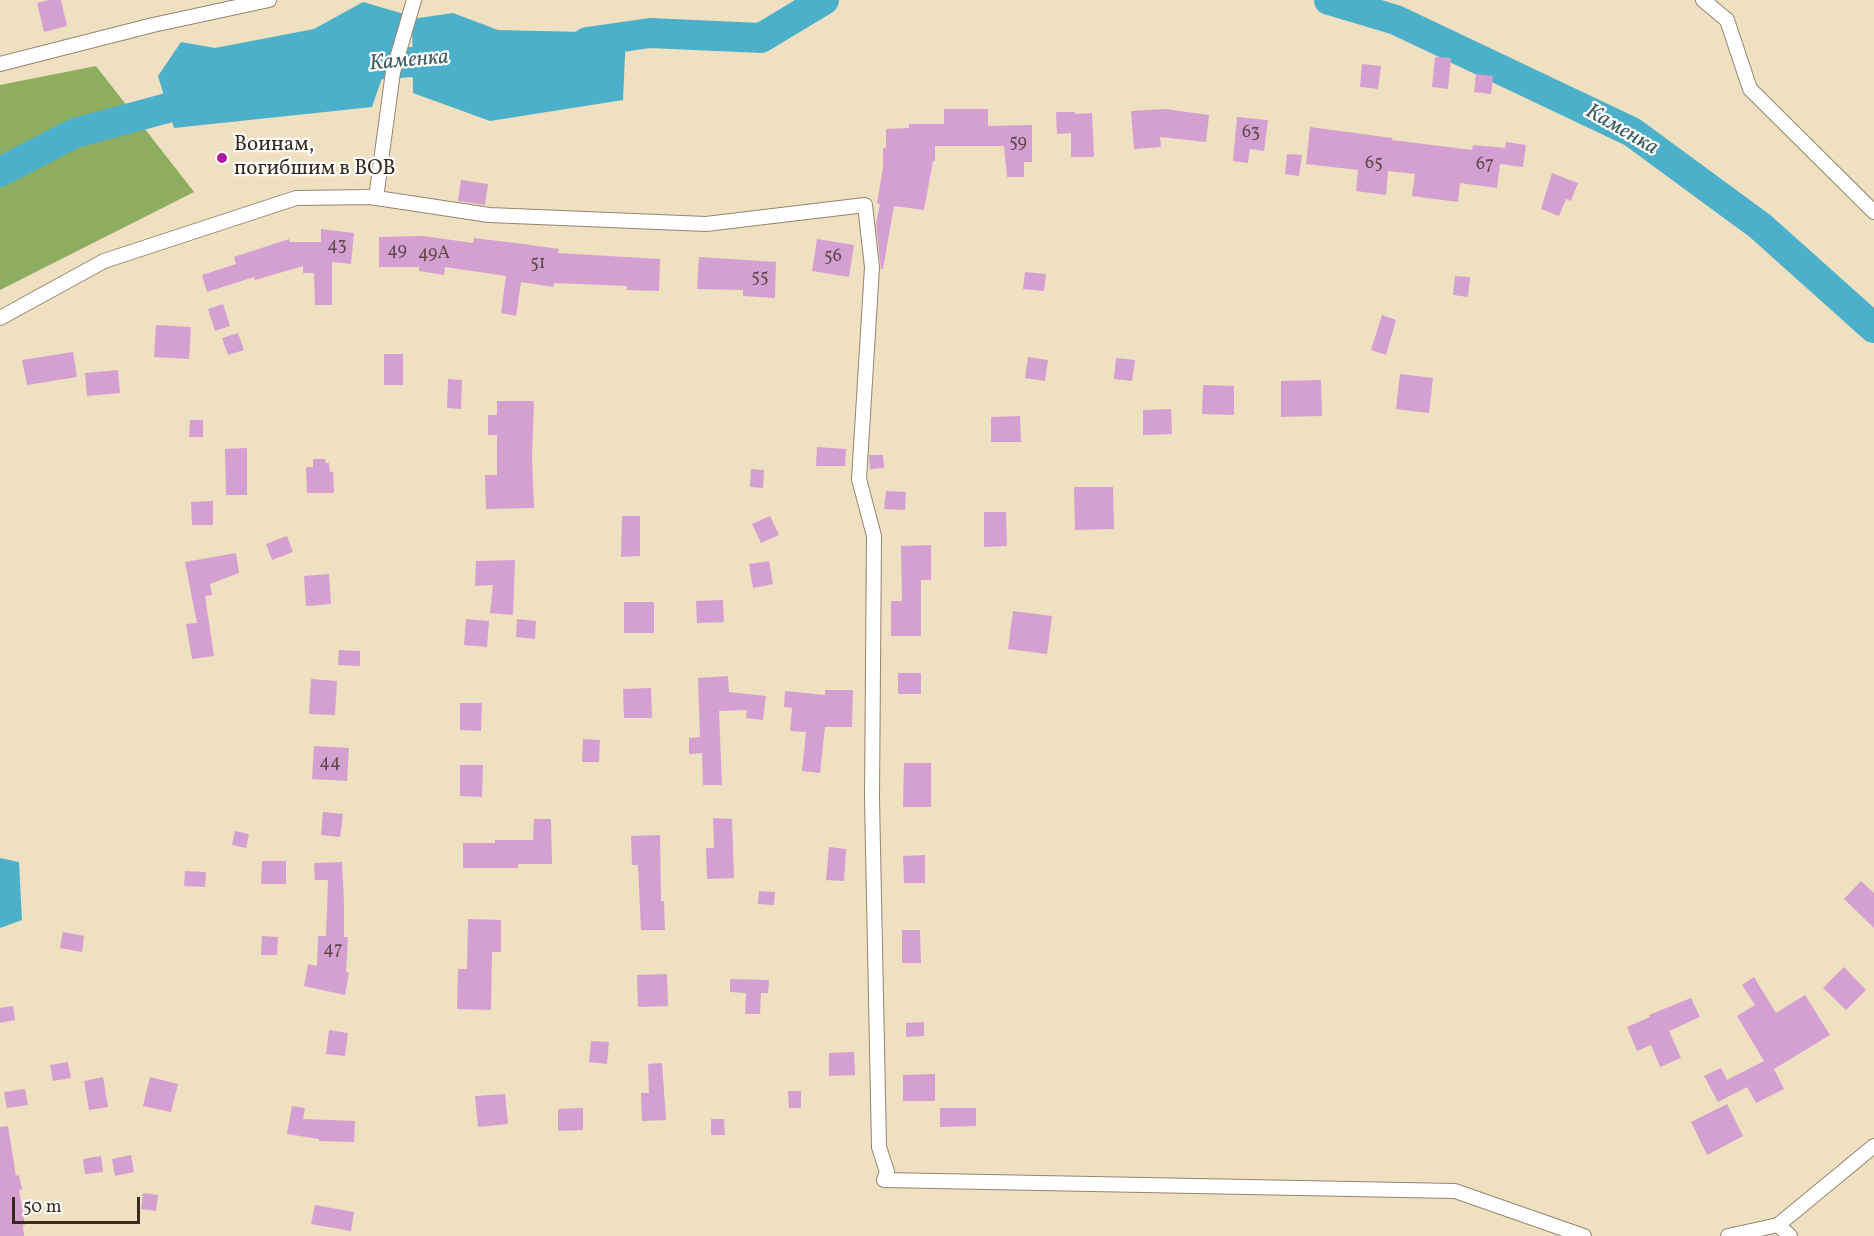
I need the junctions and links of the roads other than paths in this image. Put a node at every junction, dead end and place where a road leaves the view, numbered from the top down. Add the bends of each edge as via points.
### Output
1 (269, 0) edge
2 (414, 0) edge
3 (1703, 0) edge
4 (0, 64) edge
5 (376, 198) junction
6 (1874, 212) edge
7 (0, 318) edge
8 (1874, 1146) edge
9 (1778, 1225) junction
10 (1584, 1236) edge
11 (1728, 1236) edge
12 (1790, 1236) edge

1 - 4 street
2 - 5 street via 393,72
3 - 6 street via 1727,20 1750,89
5 - 7 street via 296,198 104,261
5 - 10 street via 489,215 706,224 865,205 872,267 859,479 874,536 872,798 879,1147 887,1172 884,1180 1455,1191
8 - 9 street
9 - 11 street
9 - 12 street

